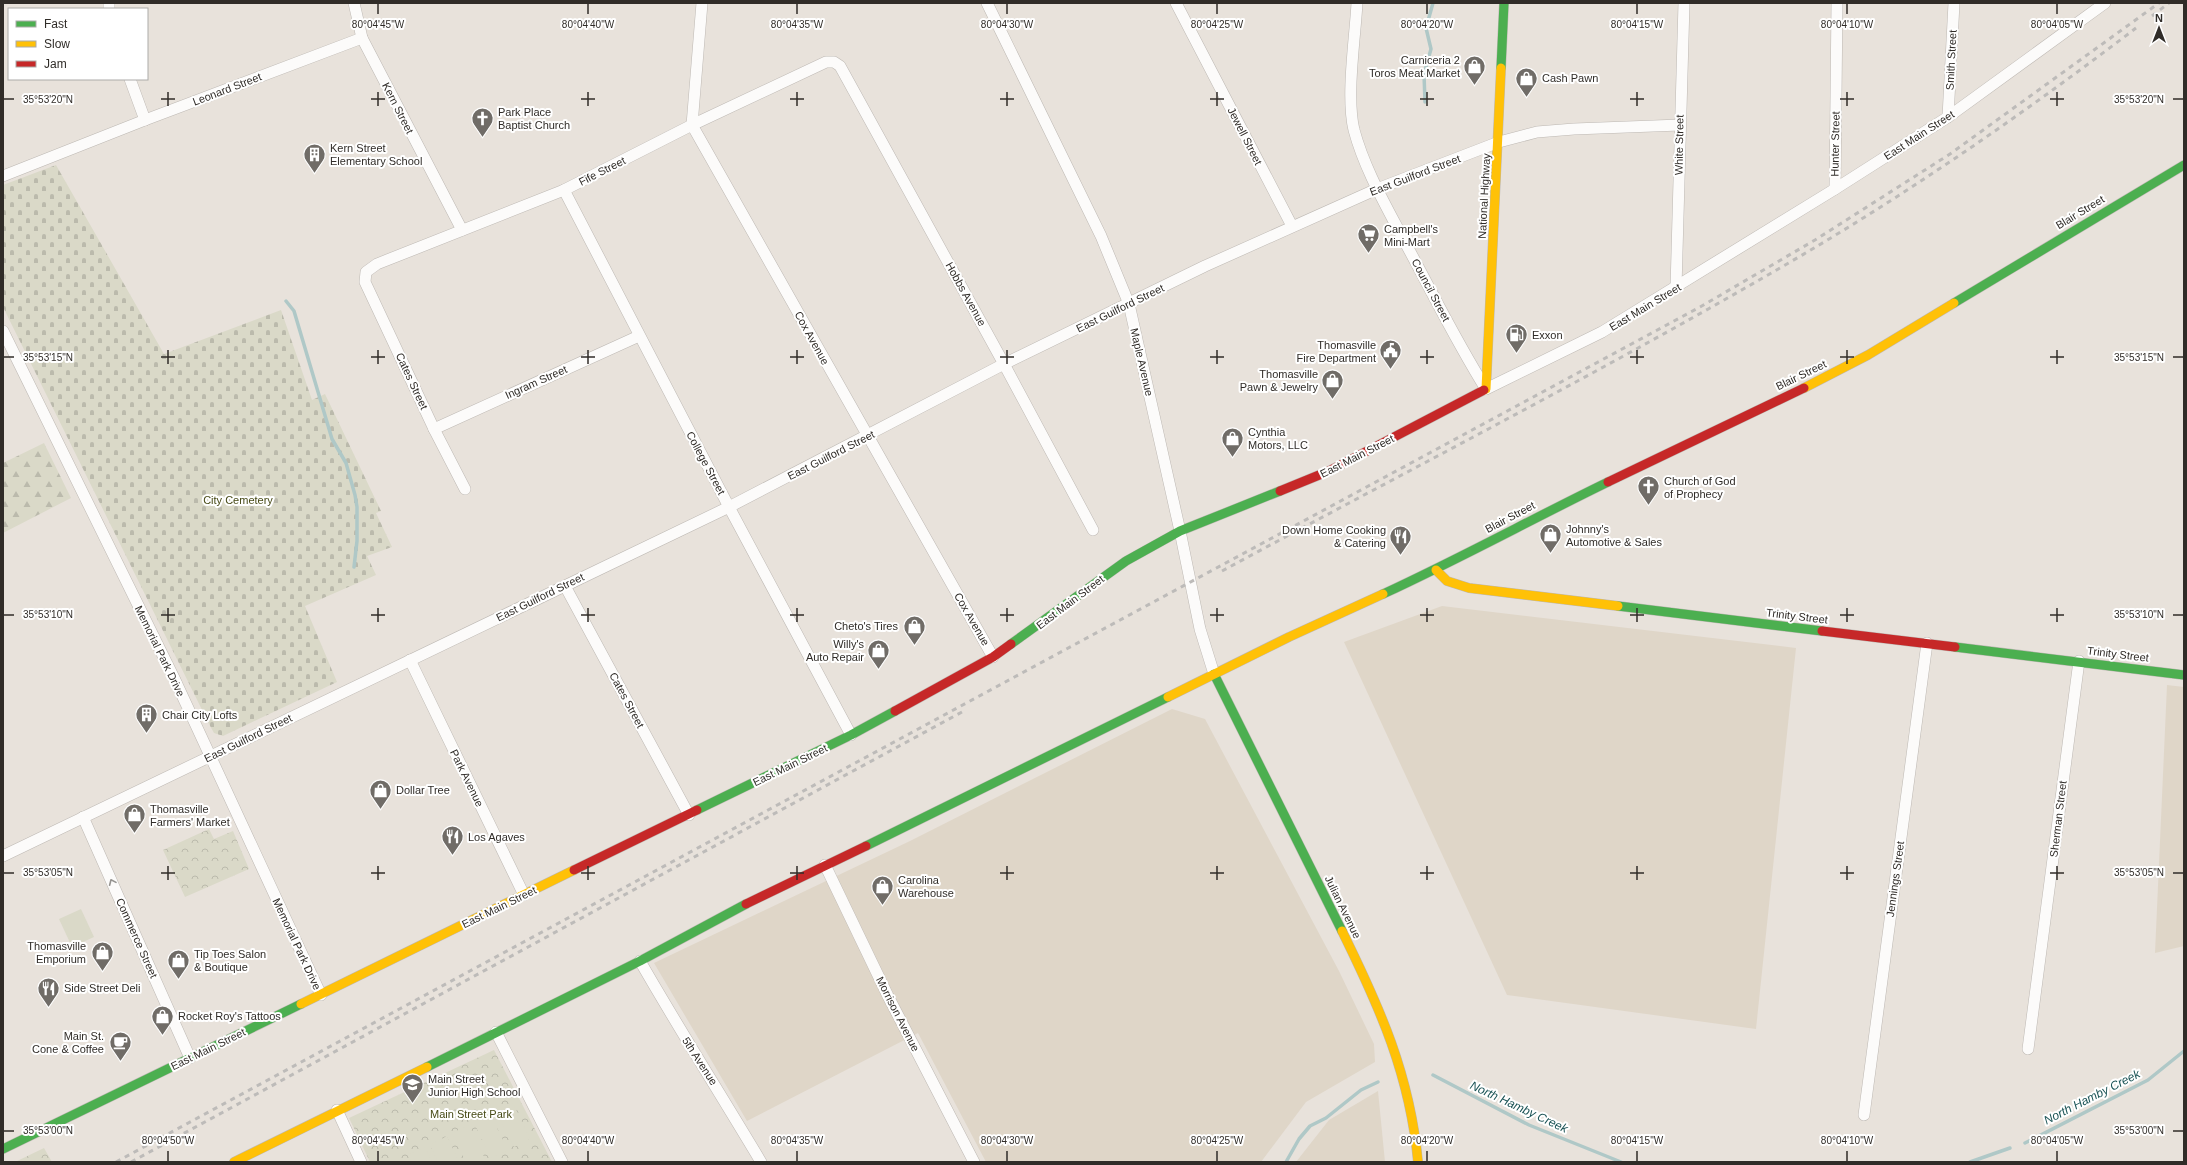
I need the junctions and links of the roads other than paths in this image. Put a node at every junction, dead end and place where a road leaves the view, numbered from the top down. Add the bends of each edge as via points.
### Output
1 (354, 3) edge
2 (702, 3) edge
3 (987, 3) edge
4 (1176, 3) edge
5 (1357, 3) edge
6 (1504, 3) edge
7 (1684, 3) edge
8 (1836, 3) edge
9 (1954, 3) edge
10 (2105, 3) edge
11 (362, 38) junction
12 (834, 62) joint
13 (130, 80) edge
14 (1948, 117) junction
15 (145, 120) junction
16 (692, 125) junction
17 (1680, 125) junction
18 (1499, 142) junction
19 (2184, 165) edge
20 (3, 176) edge
21 (1378, 189) junction
22 (1835, 189) junction
23 (564, 190) junction
24 (1292, 226) junction
25 (462, 230) junction
26 (366, 272) joint
27 (1676, 288) junction
28 (1129, 304) junction
29 (3, 331) edge
30 (639, 336) junction
31 (1004, 364) junction
32 (1486, 389) junction
33 (434, 429) junction
34 (867, 436) junction
35 (465, 489) dead end
36 (729, 507) junction
37 (1092, 530) dead end
38 (1180, 530) junction
39 (1436, 570) junction
40 (565, 586) junction
41 (1927, 643) junction
42 (993, 657) junction
43 (410, 660) junction
44 (2079, 661) junction
45 (1214, 674) junction
46 (2184, 675) edge
47 (851, 735) junction
48 (210, 757) junction
49 (689, 815) junction
50 (83, 817) junction
51 (3, 856) edge
52 (825, 865) junction
53 (524, 895) junction
54 (640, 961) junction
55 (321, 995) junction
56 (496, 1032) junction
57 (2028, 1049) dead end
58 (190, 1058) junction
59 (337, 1110) junction
60 (1864, 1115) dead end
61 (3, 1149) edge
62 (234, 1162) edge
63 (361, 1162) edge
64 (562, 1162) edge
65 (761, 1162) edge
66 (974, 1162) edge
67 (1418, 1162) edge

1 - 11 street, Kern Street
2 - 16 street
3 - 28 street, Maple Avenue via 1101,236
4 - 24 street, Jewell Street
5 - 21 street, Council Street via 1351,104 1354,129
6 - 18 street, National Highway
7 - 17 street, White Street
8 - 22 street, Hunter Street
9 - 14 street, Smith Street
10 - 14 street, East Main Street
11 - 15 street, Leonard Street
11 - 25 street, Kern Street
12 - 16 street, Fife Street via 826,62
12 - 31 street, Hobbs Avenue via 840,66
13 - 15 street
14 - 22 street, East Main Street
15 - 20 street, Leonard Street
16 - 23 street, Fife Street
16 - 34 street, Cox Avenue
17 - 18 street, East Guilford Street via 1574,128 1537,132
17 - 27 street, White Street
18 - 21 street, East Guilford Street
18 - 32 street, National Highway
19 - 39 street, Blair Street via 1868,354 1536,517
21 - 24 street, East Guilford Street
21 - 32 street, Council Street via 1464,353
22 - 27 street, East Main Street
23 - 25 street, Fife Street
23 - 30 street, College Street
24 - 28 street, East Guilford Street
25 - 26 street, Fife Street via 377,264
26 - 33 street, Cates Street via 365,282
27 - 32 street, East Main Street via 1602,332
28 - 31 street, East Guilford Street
28 - 38 street, Maple Avenue
29 - 48 street, Memorial Park Drive via 176,680
30 - 33 street, Ingram Street
30 - 36 street, College Street
31 - 34 street, East Guilford Street
31 - 37 street, Hobbs Avenue
32 - 38 street, East Main Street via 1329,471
33 - 35 street, Cates Street
34 - 36 street, East Guilford Street
34 - 42 street, Cox Avenue
36 - 40 street, East Guilford Street
36 - 47 street, College Street
38 - 42 street, East Main Street via 1126,561
38 - 45 street, Maple Avenue via 1200,629
39 - 41 street, Trinity Street via 1447,581 1469,588
39 - 45 street via 1328,618
40 - 43 street, East Guilford Street
40 - 49 street, Cates Street
41 - 44 street, Trinity Street
41 - 60 street, Jennings Street
42 - 47 street, East Main Street
43 - 48 street, East Guilford Street
43 - 53 street, Park Avenue
44 - 46 street, Trinity Street
44 - 57 street, Sherman Street
45 - 52 street via 948,807
45 - 67 street, Julian Avenue via 1363,974 1386,1027 1407,1088
47 - 49 street, East Main Street
48 - 50 street, East Guilford Street
48 - 55 street, Memorial Park Drive
49 - 53 street, East Main Street
50 - 51 street, East Guilford Street
58 -> 50 street, Commerce Street
52 - 54 street
52 - 66 street, Morrison Avenue via 888,996
53 - 55 street, East Main Street
54 - 56 street
54 - 65 street, 5th Avenue
55 - 58 street, East Main Street
56 - 59 street
56 - 64 street
58 - 61 street, East Main Street
59 - 62 street
59 - 63 street

